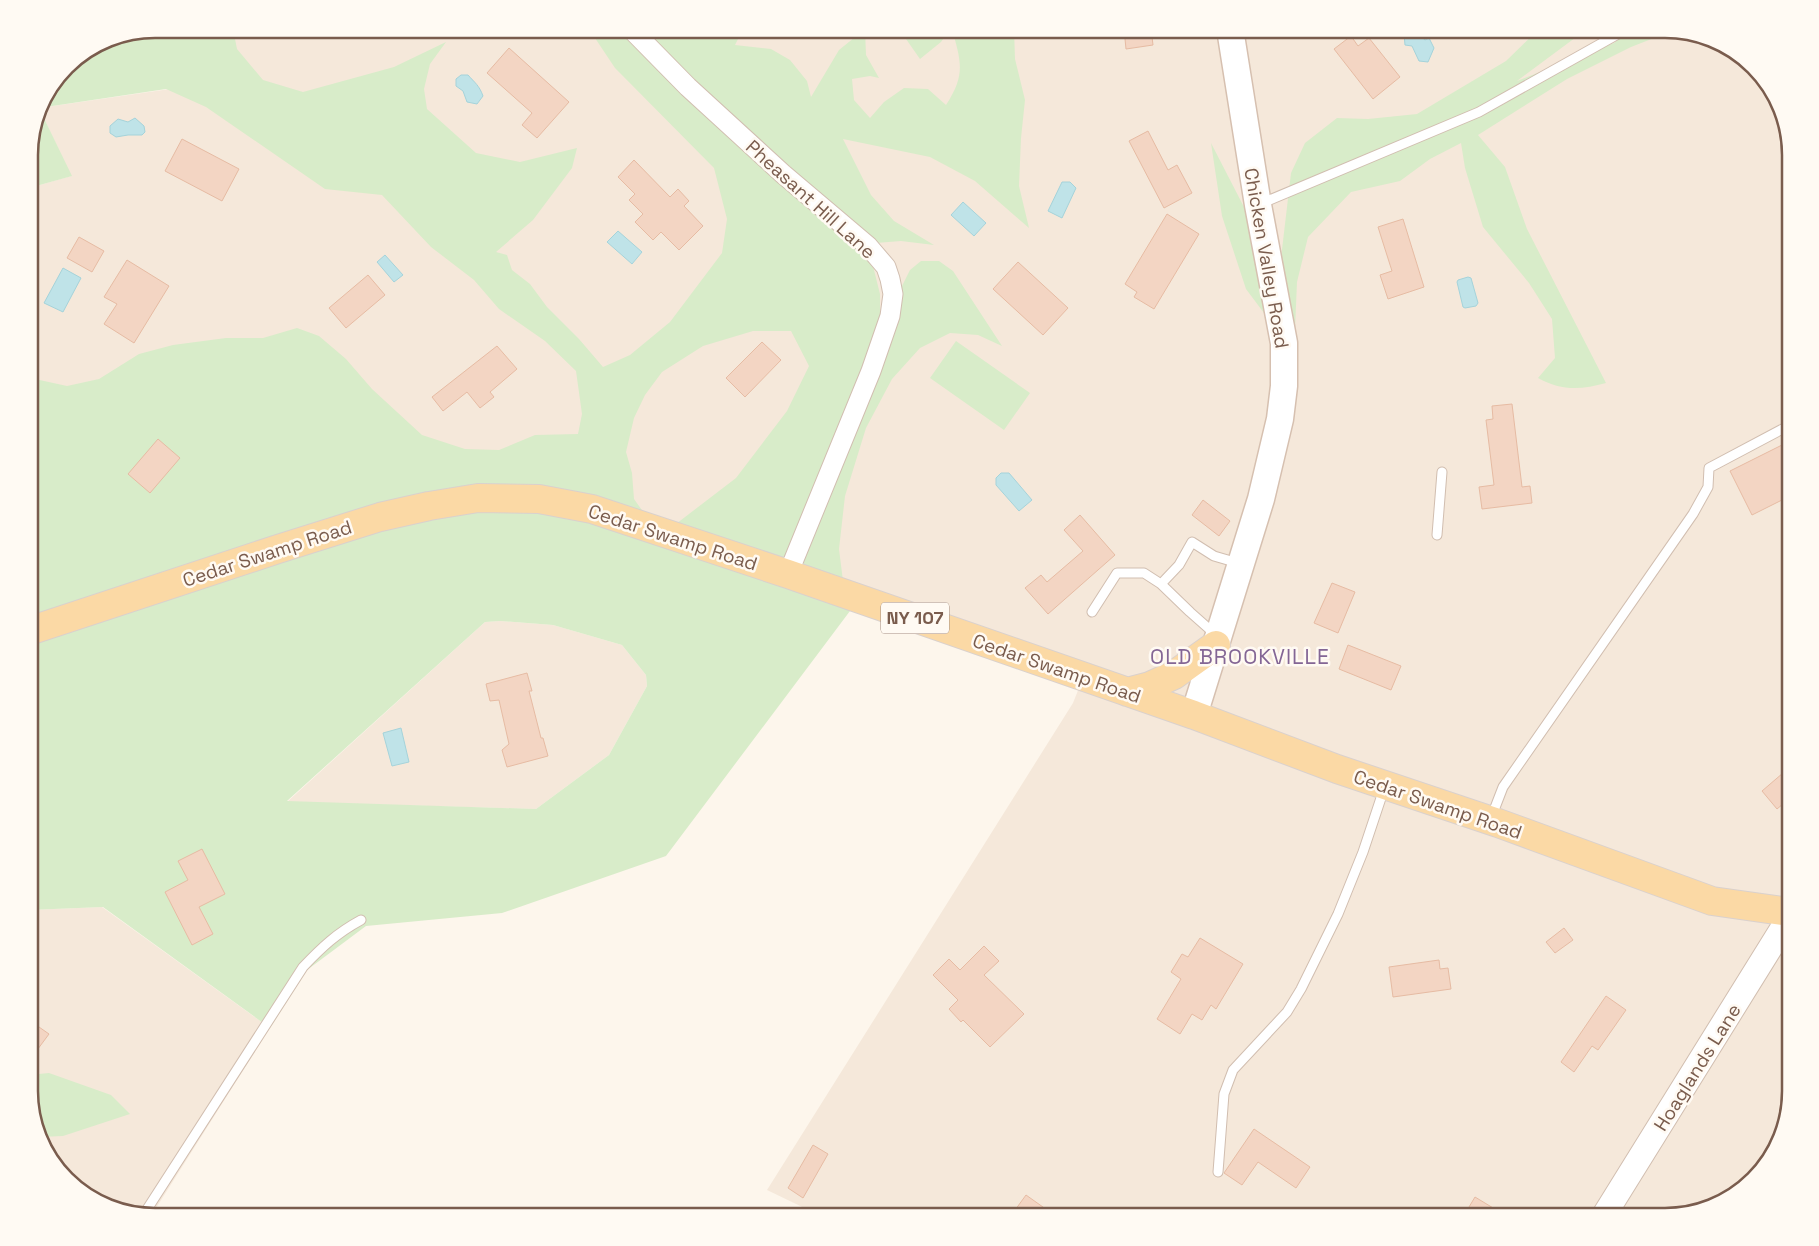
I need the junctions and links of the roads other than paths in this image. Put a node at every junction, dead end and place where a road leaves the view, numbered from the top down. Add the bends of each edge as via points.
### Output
1 (639, 38) edge
2 (1231, 38) edge
3 (1611, 38) edge
4 (1258, 205) junction
5 (1782, 429) edge
6 (1442, 472) dead end
7 (1437, 534) dead end
8 (1241, 564) junction
9 (788, 574) junction
10 (1161, 584) junction
11 (1092, 612) dead end
12 (38, 628) edge
13 (1217, 641) junction
14 (1127, 692) junction
15 (1194, 715) junction
16 (1386, 785) junction
17 (1490, 821) junction
18 (1782, 911) edge
19 (361, 920) dead end
20 (1782, 929) edge
21 (1218, 1172) dead end
22 (148, 1208) edge
23 (1609, 1208) edge

1 - 9 street, Pheasant Hill Lane via 782,174 868,246 886,267 890,278 893,294 890,316 871,371
2 - 4 main road, Chicken Valley Road
3 - 4 lane via 1479,112
4 - 8 main road, Chicken Valley Road via 1284,343 1284,386 1280,419 1261,499
5 - 17 lane via 1709,468 1708,487 1693,514 1504,787
6 - 7 lane
8 - 10 lane via 1214,556 1192,542 1179,565
8 - 13 main road, Chicken Valley Road
9 - 12 main road, Cedar Swamp Road / NY 107 via 592,509 539,499 478,498 380,517
9 - 14 main road, Cedar Swamp Road / NY 107
10 - 11 lane via 1144,573 1117,573
10 - 13 lane
13 - 14 main road via 1174,675
13 - 15 main road, Chicken Valley Road
14 - 15 main road, Cedar Swamp Road / NY 107
15 - 16 main road, Cedar Swamp Road / NY 107
16 - 17 main road, Cedar Swamp Road / NY 107
16 - 21 lane via 1338,914 1301,989 1287,1012 1233,1070 1224,1094
17 - 18 main road, Cedar Swamp Road / NY 107 via 1712,901
19 - 22 lane via 341,931 303,967
20 - 23 street, Hoaglands Lane

